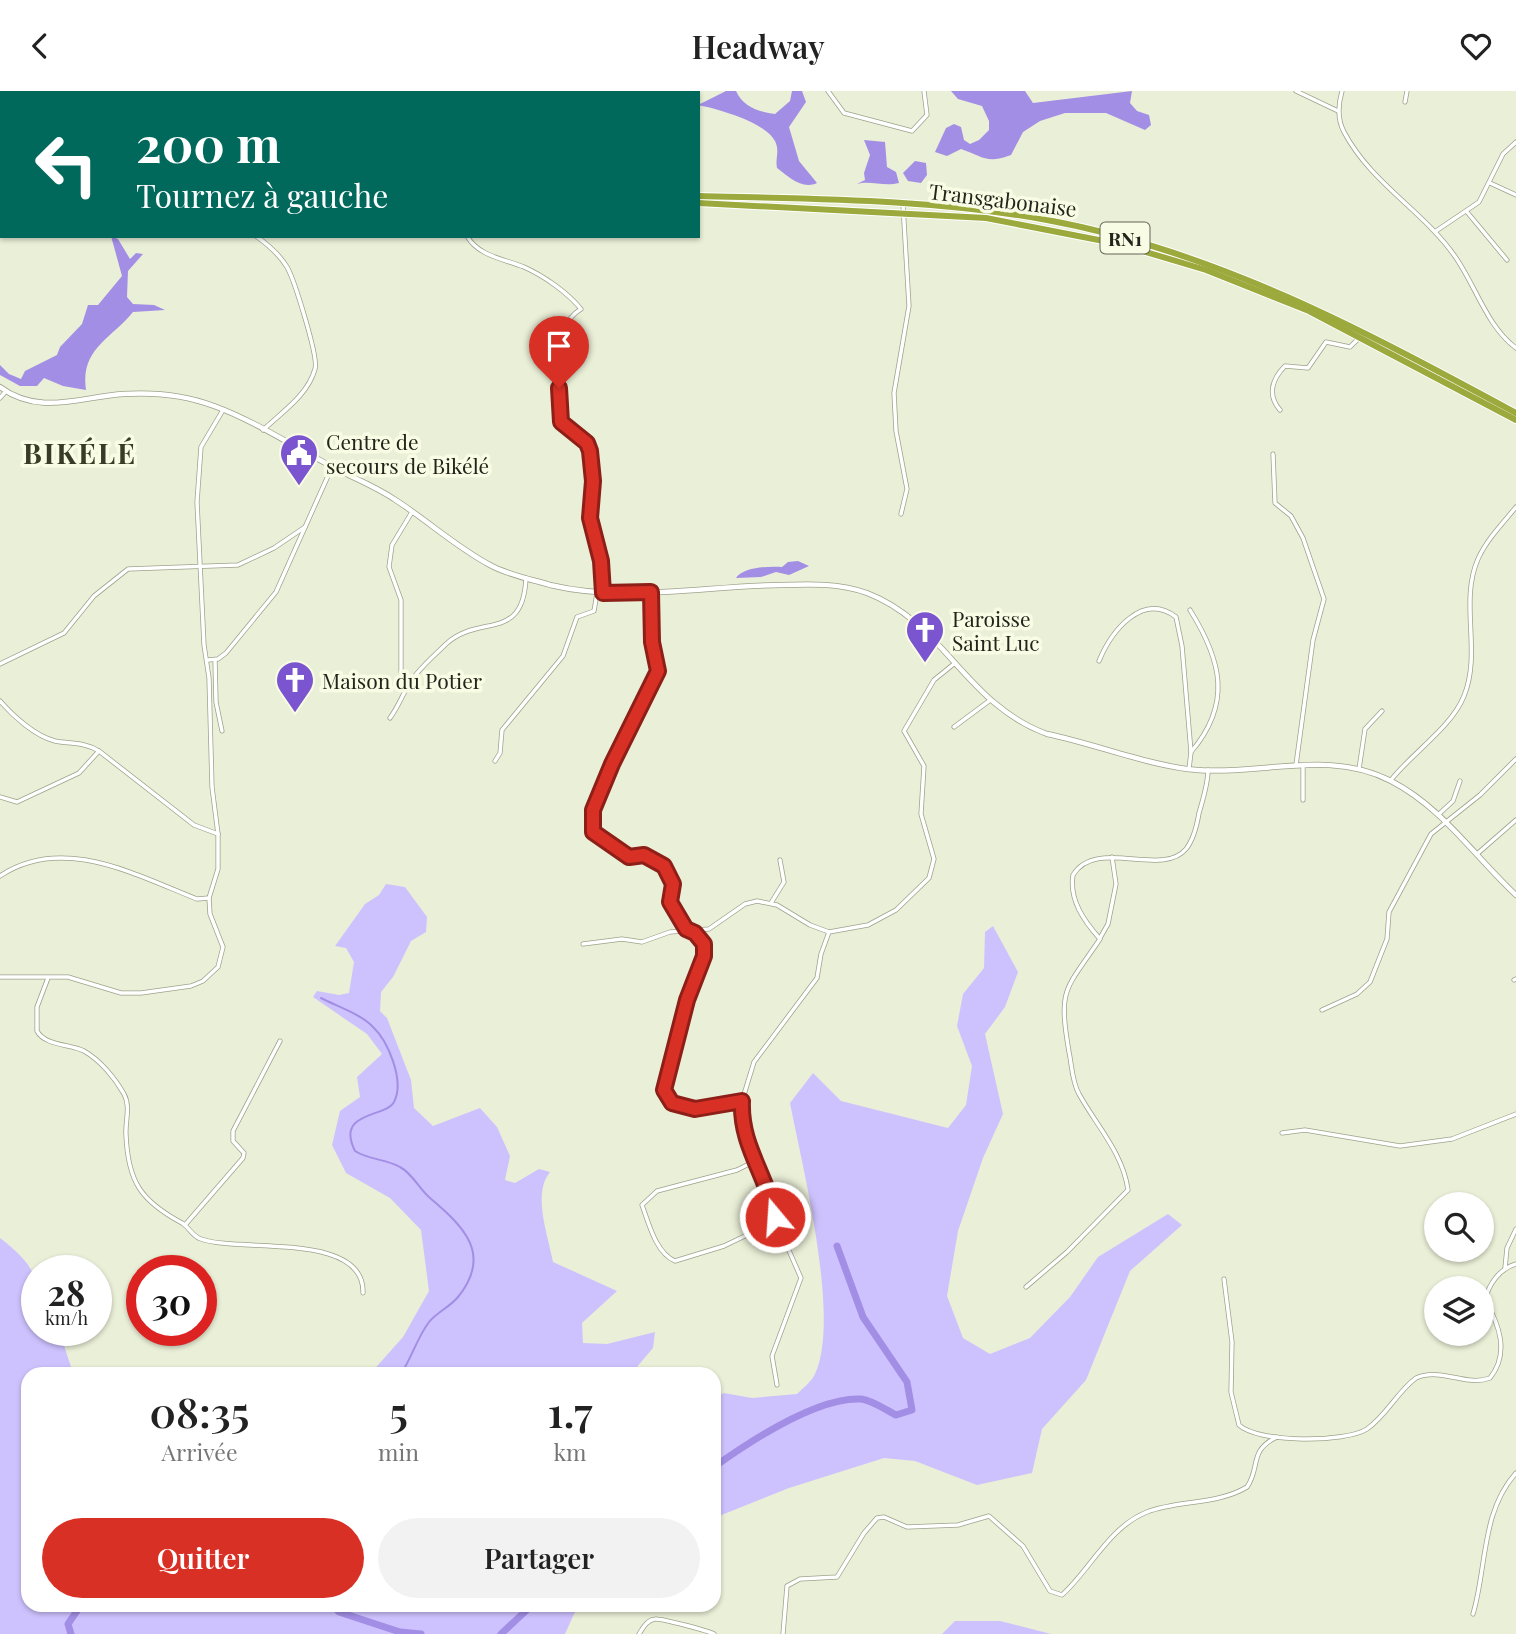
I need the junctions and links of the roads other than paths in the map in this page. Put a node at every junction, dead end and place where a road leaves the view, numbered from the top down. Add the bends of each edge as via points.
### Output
1 (828, 91) edge
2 (924, 91) edge
3 (1296, 91) edge
4 (1342, 91) edge
5 (1407, 91) edge
6 (1405, 102) dead end
7 (1338, 111) junction
8 (1516, 142) edge
9 (1490, 183) junction
10 (1516, 195) edge
11 (700, 196) edge
12 (700, 203) edge
13 (903, 209) junction
14 (1467, 212) junction
15 (1436, 231) junction
16 (258, 238) edge
17 (469, 238) edge
18 (1507, 260) dead end
19 (1360, 337) junction
20 (1516, 348) edge
21 (0, 387) edge
22 (6, 391) junction
23 (0, 398) edge
24 (223, 410) junction
25 (1280, 410) dead end
26 (1516, 413) edge
27 (1516, 420) edge
28 (263, 430) junction
29 (1273, 454) dead end
30 (332, 467) junction
31 (1516, 507) edge
32 (412, 511) junction
33 (901, 514) dead end
34 (305, 527) junction
35 (200, 568) junction
36 (526, 578) junction
37 (651, 592) junction
38 (600, 593) junction
39 (1190, 610) dead end
40 (208, 660) junction
41 (215, 660) junction
42 (1099, 661) dead end
43 (955, 663) junction
44 (0, 664) edge
45 (408, 685) junction
46 (0, 701) edge
47 (989, 701) junction
48 (1382, 711) dead end
49 (390, 718) dead end
50 (954, 727) dead end
51 (222, 731) dead end
52 (99, 751) junction
53 (1191, 753) junction
54 (1516, 759) edge
55 (495, 761) dead end
56 (1296, 765) junction
57 (1303, 765) junction
58 (1189, 769) junction
59 (1359, 769) junction
60 (1208, 770) junction
61 (1391, 781) junction
62 (1460, 781) dead end
63 (0, 797) edge
64 (1303, 800) dead end
65 (1438, 815) junction
66 (1516, 820) edge
67 (1445, 822) junction
68 (218, 834) junction
69 (1476, 853) junction
70 (1112, 857) junction
71 (780, 860) dead end
72 (0, 876) edge
73 (1516, 895) edge
74 (209, 898) junction
75 (771, 902) junction
76 (686, 929) junction
77 (830, 932) junction
78 (1100, 939) junction
79 (583, 944) dead end
80 (0, 978) edge
81 (48, 978) junction
82 (1322, 1010) dead end
83 (281, 1041) dead end
84 (742, 1101) junction
85 (1516, 1114) edge
86 (1282, 1133) dead end
87 (753, 1162) junction
88 (776, 1221) junction
89 (185, 1225) junction
90 (1516, 1229) edge
91 (1516, 1264) edge
92 (1505, 1268) junction
93 (1224, 1279) dead end
94 (1026, 1287) dead end
95 (363, 1293) dead end
96 (777, 1385) dead end
97 (1277, 1437) junction
98 (1516, 1473) edge
99 (1473, 1615) dead end
100 (639, 1634) edge
101 (714, 1634) edge
102 (783, 1634) edge

1 - 2 street via 844,113 912,131 927,115
3 - 7 street
4 - 7 street
5 - 6 street
7 - 15 street via 1343,130 1376,177
8 - 9 street via 1503,154
9 - 10 street
9 - 14 street
11 - 13 highway, Transgabonaise / RN1
12 - 13 highway, Transgabonaise / RN1
13 - 19 highway, Transgabonaise / RN1 via 986,218 1128,247 1236,281
13 - 26 highway, Transgabonaise / RN1 via 1046,220 1206,263 1337,317
13 - 33 street via 909,306 894,393 907,489
14 - 15 street
14 - 18 street
15 - 20 street via 1467,273 1504,338
16 - 28 street via 288,267 317,366 301,395
17 - 38 street via 478,249 526,268 581,309 569,319 561,337 559,407 561,422 587,443 590,451 590,518 601,561
19 - 25 street via 1350,347 1326,342 1308,368 1285,366 1271,395
19 - 27 highway, Transgabonaise / RN1
21 - 22 street
22 - 23 street
22 - 24 street via 47,404 119,394 176,395
24 - 28 street
24 - 35 street via 201,447 198,462
28 - 30 street
29 - 56 street via 1275,503 1291,516 1303,538 1324,599 1313,641
30 - 32 street
30 - 34 street
31 - 61 street via 1475,567 1471,604 1474,655 1464,696 1447,723
32 - 36 street via 491,566
32 - 45 street via 392,545 389,567 401,600 401,673
34 - 35 street via 251,561
34 - 41 street via 272,598
35 - 40 street
35 - 44 street via 128,569 94,596 65,633
36 - 38 street
36 - 45 street via 525,601 519,611 498,625 454,637
37 - 38 street
37 - 43 street via 725,586 844,586 909,617
37 - 76 street via 658,671 593,810 592,834 629,857 644,855 664,866 673,884 670,902
38 - 55 street via 594,611 574,623 563,656 502,730
39 - 53 street via 1215,660 1219,696 1206,734
40 - 41 street
40 - 68 street
41 - 51 street
42 - 53 street via 1114,632 1144,609 1157,607 1176,617
43 - 47 street
43 - 77 street via 934,680 904,731 923,766 921,814 934,859 929,878 896,910 868,925
45 - 49 street
46 - 52 street via 48,739
47 - 50 street
47 - 58 street via 1047,734
48 - 59 street via 1365,729
52 - 63 street via 85,768 17,802
52 - 68 street via 194,825
53 - 58 street
54 - 67 street
56 - 57 street
56 - 60 street
57 - 59 street
57 - 64 street
58 - 60 street
59 - 61 street
60 - 70 street via 1197,824 1185,850 1164,859
61 - 65 street
62 - 65 street via 1453,801
65 - 67 street
66 - 69 street
67 - 69 street
67 - 82 street via 1431,834 1394,901 1387,939 1370,982 1357,994
68 - 74 street via 218,869
69 - 73 street
70 - 78 street via 1116,884
70 - 78 street via 1076,870 1072,885 1087,924
71 - 75 street via 784,882
72 - 74 street via 32,860 71,857 113,867 197,899
74 - 81 street via 222,953 218,967 203,981 177,989 121,993 68,977
75 - 76 street via 745,904 709,929
75 - 77 street
76 - 79 street via 642,941
76 - 84 street via 702,939 704,956 670,1061 666,1096 672,1103 695,1109
77 - 84 street via 817,978 754,1062
78 - 94 street via 1067,987 1065,1026 1074,1084 1109,1139 1128,1190
80 - 81 street
81 - 89 street via 35,1019 40,1036 87,1053 114,1079 127,1101 127,1148 135,1183 153,1207
83 - 89 street via 233,1131 243,1158
84 - 87 street via 744,1136
85 - 86 street via 1452,1139 1400,1146 1305,1130
87 - 88 street via 768,1190
87 - 88 street via 657,1191 642,1205 647,1219 660,1249 675,1261 724,1246
88 - 96 street via 802,1278 772,1356
89 - 95 street via 193,1236 213,1243 335,1255 353,1266
90 - 92 street via 1507,1248
91 - 92 street
92 - 97 street via 1485,1300 1500,1330 1501,1355 1490,1378 1472,1381 1448,1374 1423,1375 1409,1383 1363,1431 1340,1437
93 - 97 street via 1232,1342 1233,1409 1241,1428
97 - 102 street via 1257,1455 1247,1487 1141,1515 1106,1544 1062,1595 1050,1591 1023,1545 989,1516 958,1525 907,1528 877,1518 837,1577 800,1579 787,1586
98 - 99 street via 1498,1500 1490,1523
100 - 101 street via 656,1618

